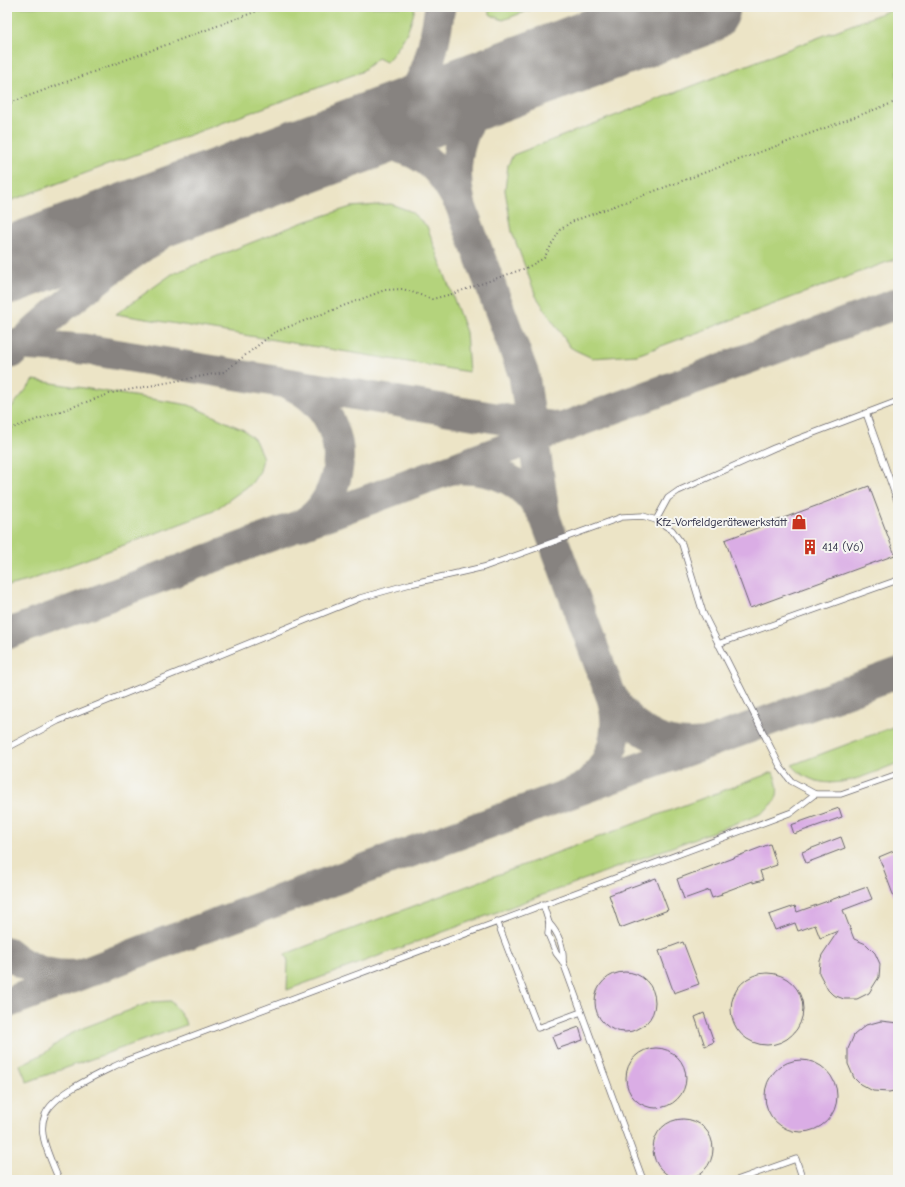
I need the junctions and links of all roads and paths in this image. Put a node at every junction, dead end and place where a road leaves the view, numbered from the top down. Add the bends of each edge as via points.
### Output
1 (268, 7) edge
2 (898, 101) edge
3 (7, 104) edge
4 (898, 401) edge
5 (866, 413) junction
6 (7, 430) edge
7 (898, 503) edge
8 (656, 520) junction
9 (898, 580) edge
10 (718, 644) junction
11 (7, 748) edge
12 (898, 774) edge
13 (815, 794) junction
14 (543, 904) junction
15 (497, 921) junction
16 (549, 923) junction
17 (563, 962) junction
18 (581, 1012) junction
19 (59, 1180) edge
20 (643, 1180) edge
21 (738, 1180) edge
22 (803, 1180) edge

1 - 3 path
2 - 6 path via 571,222 560,230 544,258 526,268 432,299 403,289 385,290 275,332 224,372 112,393
4 - 5 lane
5 - 7 lane
5 - 8 lane via 774,448 678,491 668,498
8 - 10 lane via 672,530 682,544 698,598
8 - 11 lane via 643,516 622,517 484,568 360,598 58,721
9 - 10 lane
10 - 13 lane via 785,774 798,786
12 - 13 lane via 840,794
13 - 14 lane via 792,812
14 - 15 lane
14 - 16 lane
15 - 18 lane via 538,1028
15 - 19 lane via 149,1050 82,1084 51,1105 45,1115 44,1140
16 - 17 lane via 548,934
16 - 17 lane via 556,931 564,950
17 - 18 lane
18 - 20 lane
21 - 22 lane via 796,1159

